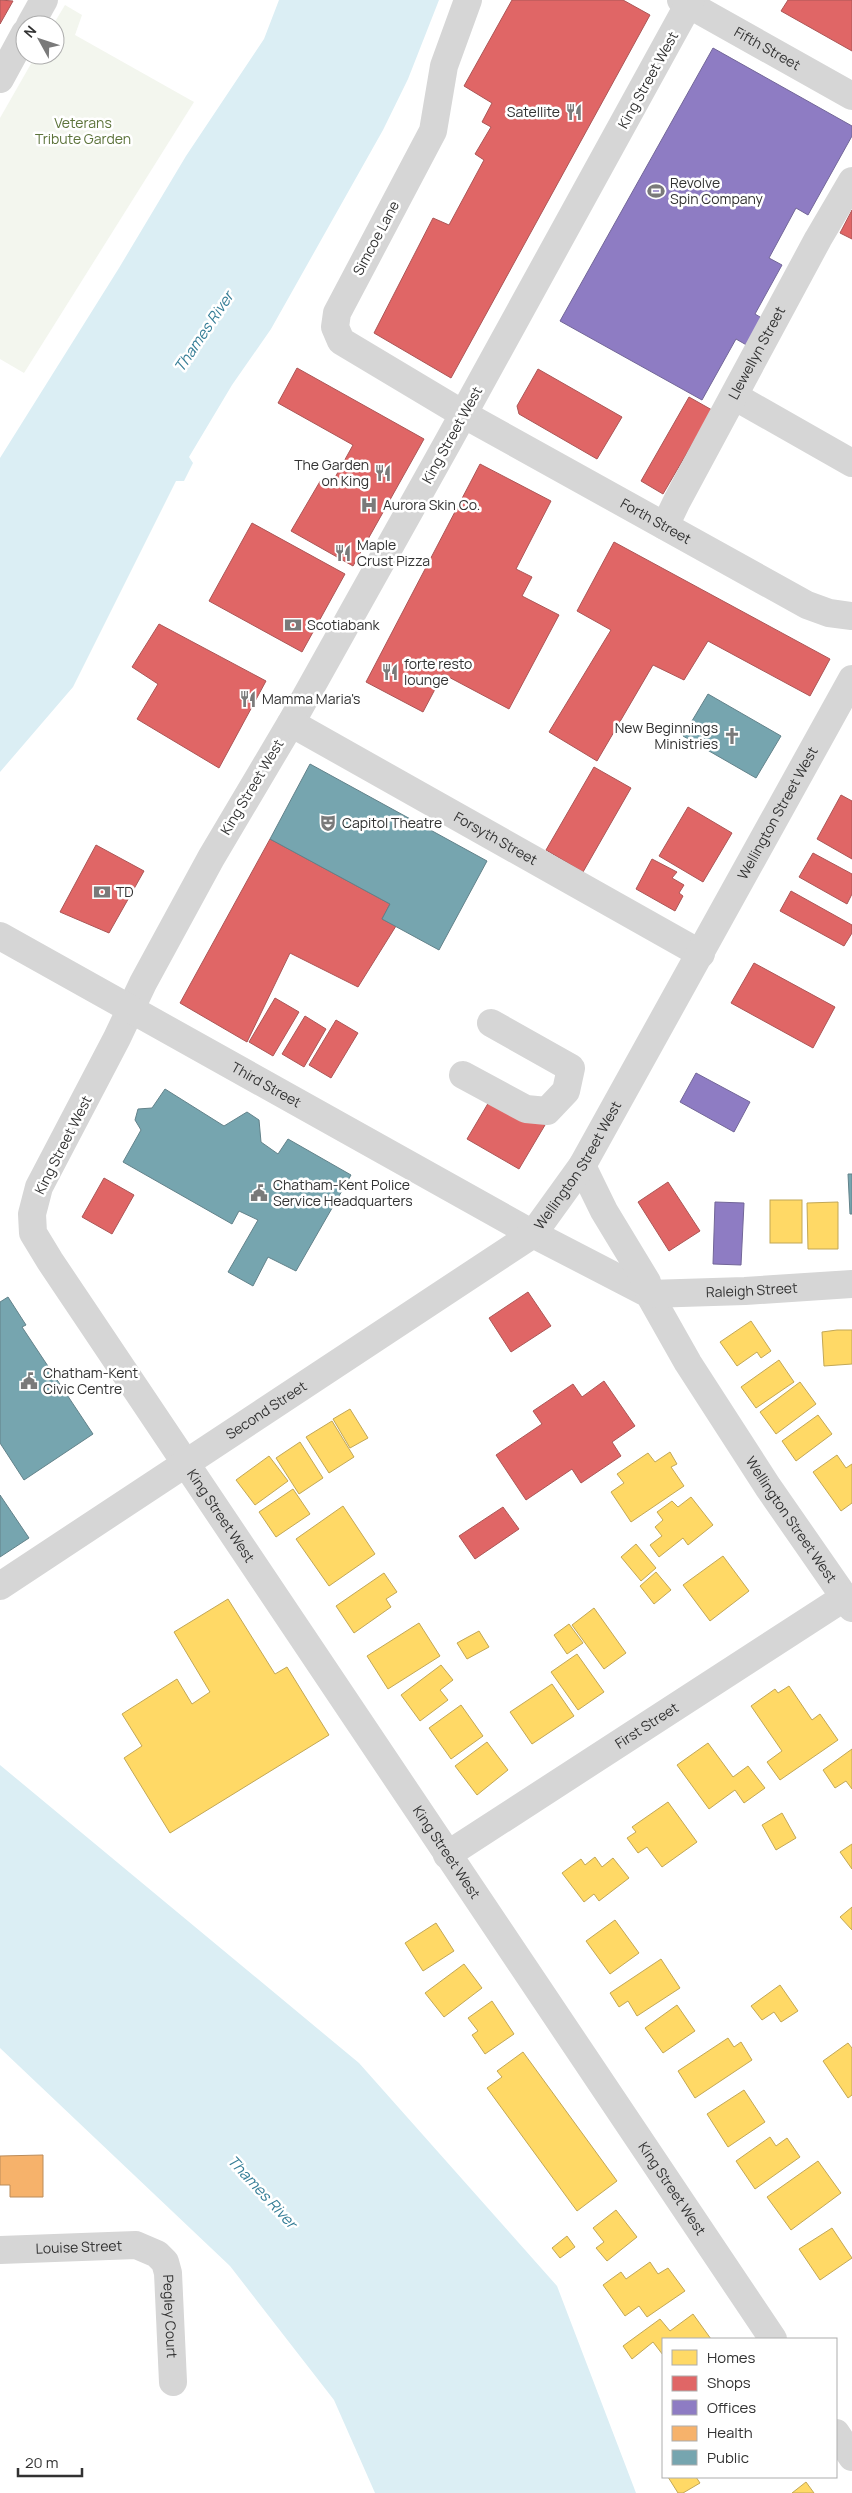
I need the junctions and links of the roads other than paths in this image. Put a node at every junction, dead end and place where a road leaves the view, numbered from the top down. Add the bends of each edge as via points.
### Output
1 (44, 0) edge
2 (468, 0) edge
3 (687, 2) edge
4 (36, 15) edge
5 (15, 51) edge
6 (0, 78) edge
7 (852, 96) edge
8 (852, 181) edge
9 (734, 396) junction
10 (463, 414) junction
11 (852, 463) edge
12 (666, 526) junction
13 (852, 616) edge
14 (852, 679) edge
15 (290, 723) junction
16 (0, 936) edge
17 (701, 954) junction
18 (131, 1011) junction
19 (491, 1023) dead end
20 (463, 1075) dead end
21 (582, 1166) junction
22 (533, 1234) junction
23 (852, 1284) edge
24 (649, 1294) junction
25 (185, 1463) junction
26 (0, 1586) edge
27 (848, 1602) edge
28 (447, 1855) junction
29 (0, 2250) edge
30 (157, 2254) joint
31 (772, 2338) edge
32 (173, 2382) dead end
33 (837, 2434) edge
34 (852, 2457) edge

1 - 4 street
2 - 10 street, Simcoe Lane via 444,66 433,130 334,320 337,334 347,346
3 - 7 street, Fifth Street
3 - 10 street, King Street West
5 - 6 street
8 - 9 street, Llewellyn Street
9 - 11 street
9 - 12 street, Llewellyn Street
10 - 12 street, Forth Street
10 - 15 street, King Street West
12 - 13 street, Forth Street via 807,605 829,613
14 - 17 street, Wellington Street West
15 - 17 street, Forsyth Street
15 - 18 street, King Street West via 142,982
16 - 18 street, Third Street
17 - 21 street, Wellington Street West
18 - 22 street, Third Street
18 - 25 street, King Street West via 39,1187 32,1214 33,1233
19 - 20 street via 571,1068 566,1092 547,1111 526,1109
21 - 22 street, Wellington Street West
21 - 24 street via 604,1211 647,1282
22 - 24 street, Wellington Street West
22 - 25 street, Second Street
23 - 24 street, Raleigh Street
24 - 27 street, Wellington Street West via 693,1372
25 - 26 street, Second Street
25 - 28 street, King Street West
27 - 28 street, First Street
28 - 31 street, King Street West
29 - 30 street, Louise Street via 136,2245
30 - 32 street, Pegley Court via 165,2262 168,2273
33 - 34 street

